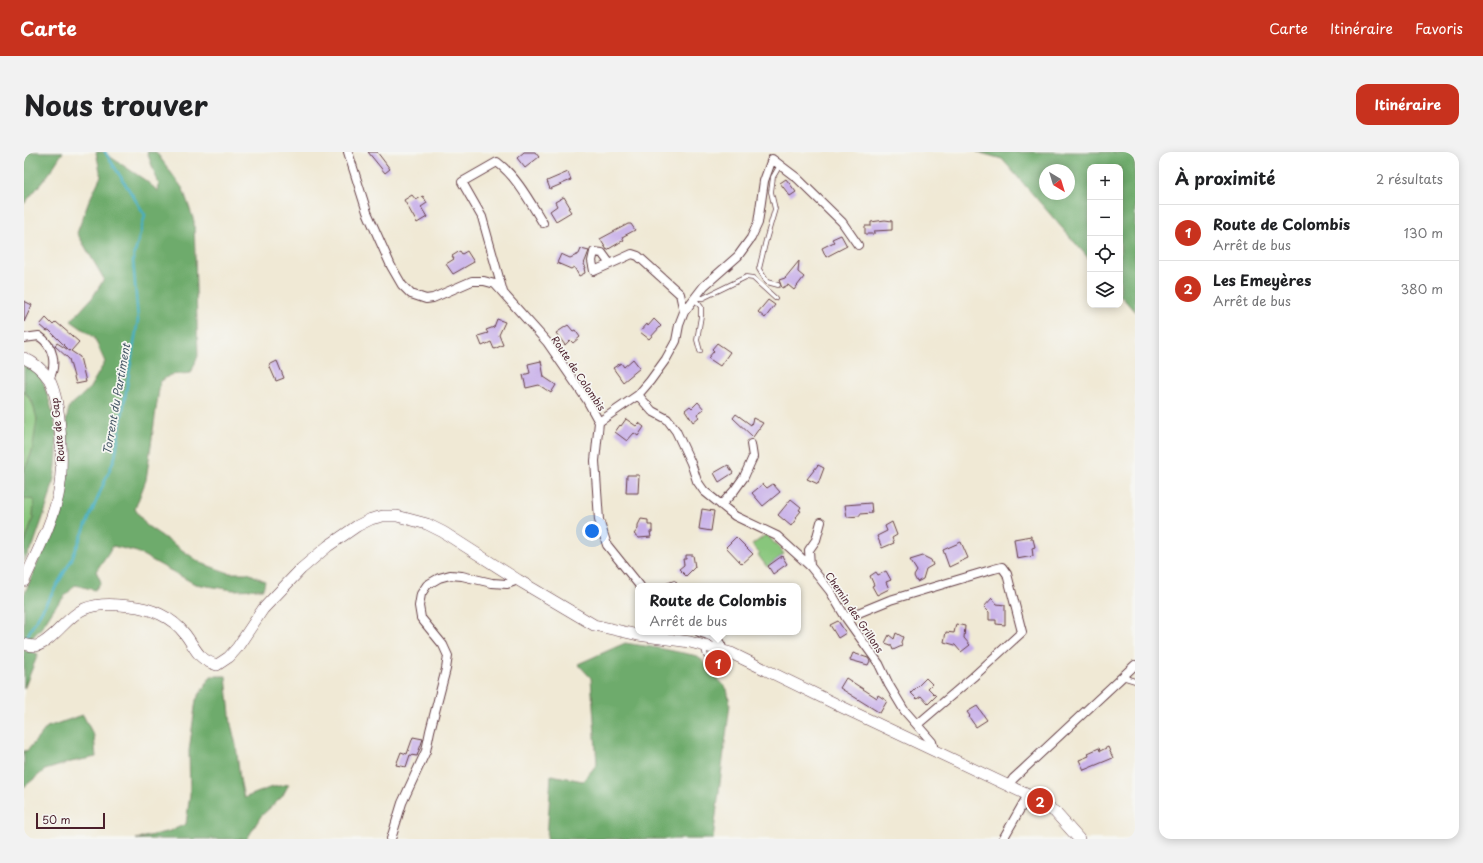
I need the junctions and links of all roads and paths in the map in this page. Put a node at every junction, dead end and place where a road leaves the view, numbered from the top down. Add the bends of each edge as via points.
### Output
1 (348, 152) edge
2 (780, 164) junction
3 (543, 222) dead end
4 (858, 245) dead end
5 (610, 264) dead end
6 (778, 285) dead end
7 (504, 292) junction
8 (694, 298) junction
9 (775, 298) dead end
10 (684, 312) junction
11 (24, 338) edge
12 (700, 350) dead end
13 (24, 358) edge
14 (48, 379) junction
15 (638, 395) junction
16 (599, 422) junction
17 (751, 444) dead end
18 (721, 505) junction
19 (820, 522) dead end
20 (810, 566) junction
21 (518, 580) junction
22 (24, 581) edge
23 (638, 583) edge
24 (846, 618) junction
25 (635, 634) edge
26 (638, 635) edge
27 (706, 635) edge
28 (24, 644) edge
29 (726, 651) junction
30 (1135, 665) edge
31 (1122, 677) junction
32 (1135, 681) edge
33 (918, 724) junction
34 (934, 750) junction
35 (1009, 785) junction
36 (1028, 795) junction
37 (391, 839) edge
38 (1002, 839) edge
39 (1079, 839) edge

1 - 7 street via 370,219 391,266 410,294 426,299 433,298 472,281 484,280 495,284
2 - 4 street via 842,222
2 - 6 lane via 773,177 771,192 775,209 759,269 767,282
2 - 8 street via 772,159 764,181 758,223 751,238 738,256
3 - 7 street via 505,168 497,162 462,182 482,217
5 - 10 street via 632,254 638,256 680,294
7 - 16 street, Route de Colombis via 547,342
8 - 9 lane via 703,298 746,277 753,278
8 - 10 street
8 - 12 lane via 701,307 697,340
10 - 15 street via 676,341 666,360
11 - 14 street via 40,336 54,356 53,371
13 - 14 street, Route de Gap via 38,366
14 - 22 street, Route de Gap via 53,389 59,421 61,478 52,515
15 - 16 street
15 - 18 street, Chemin des Grillons via 652,411 667,419 692,463 697,481
16 - 23 street, Route de Colombis via 595,461 599,520 607,545
17 - 18 street via 753,457 744,477
18 - 20 street, Chemin des Grillons via 735,516 777,536
19 - 20 street via 816,540 809,550
20 - 24 street, Chemin des Grillons via 830,591
21 - 25 street via 594,625
21 - 28 street via 427,524 397,516 383,516 371,519 342,535 301,569 263,609 229,657 217,665 206,662 198,655 185,634 163,615 131,606 100,605 85,608 73,615 46,640 35,646
21 - 37 street via 507,584 492,583 450,575 427,585 422,594 419,606 421,618 443,645 448,656 426,751 402,803
24 - 33 street, Chemin des Grillons via 879,664 904,710
24 - 33 street via 890,600 994,569 1002,567 1007,574 1022,632
26 - 29 street
27 - 29 street via 716,639
29 - 34 street
30 - 31 street
31 - 32 lane
31 - 35 street
33 - 34 street, Chemin des Grillons via 932,742
34 - 35 street
35 - 36 street
36 - 38 street
36 - 39 street via 1055,812

